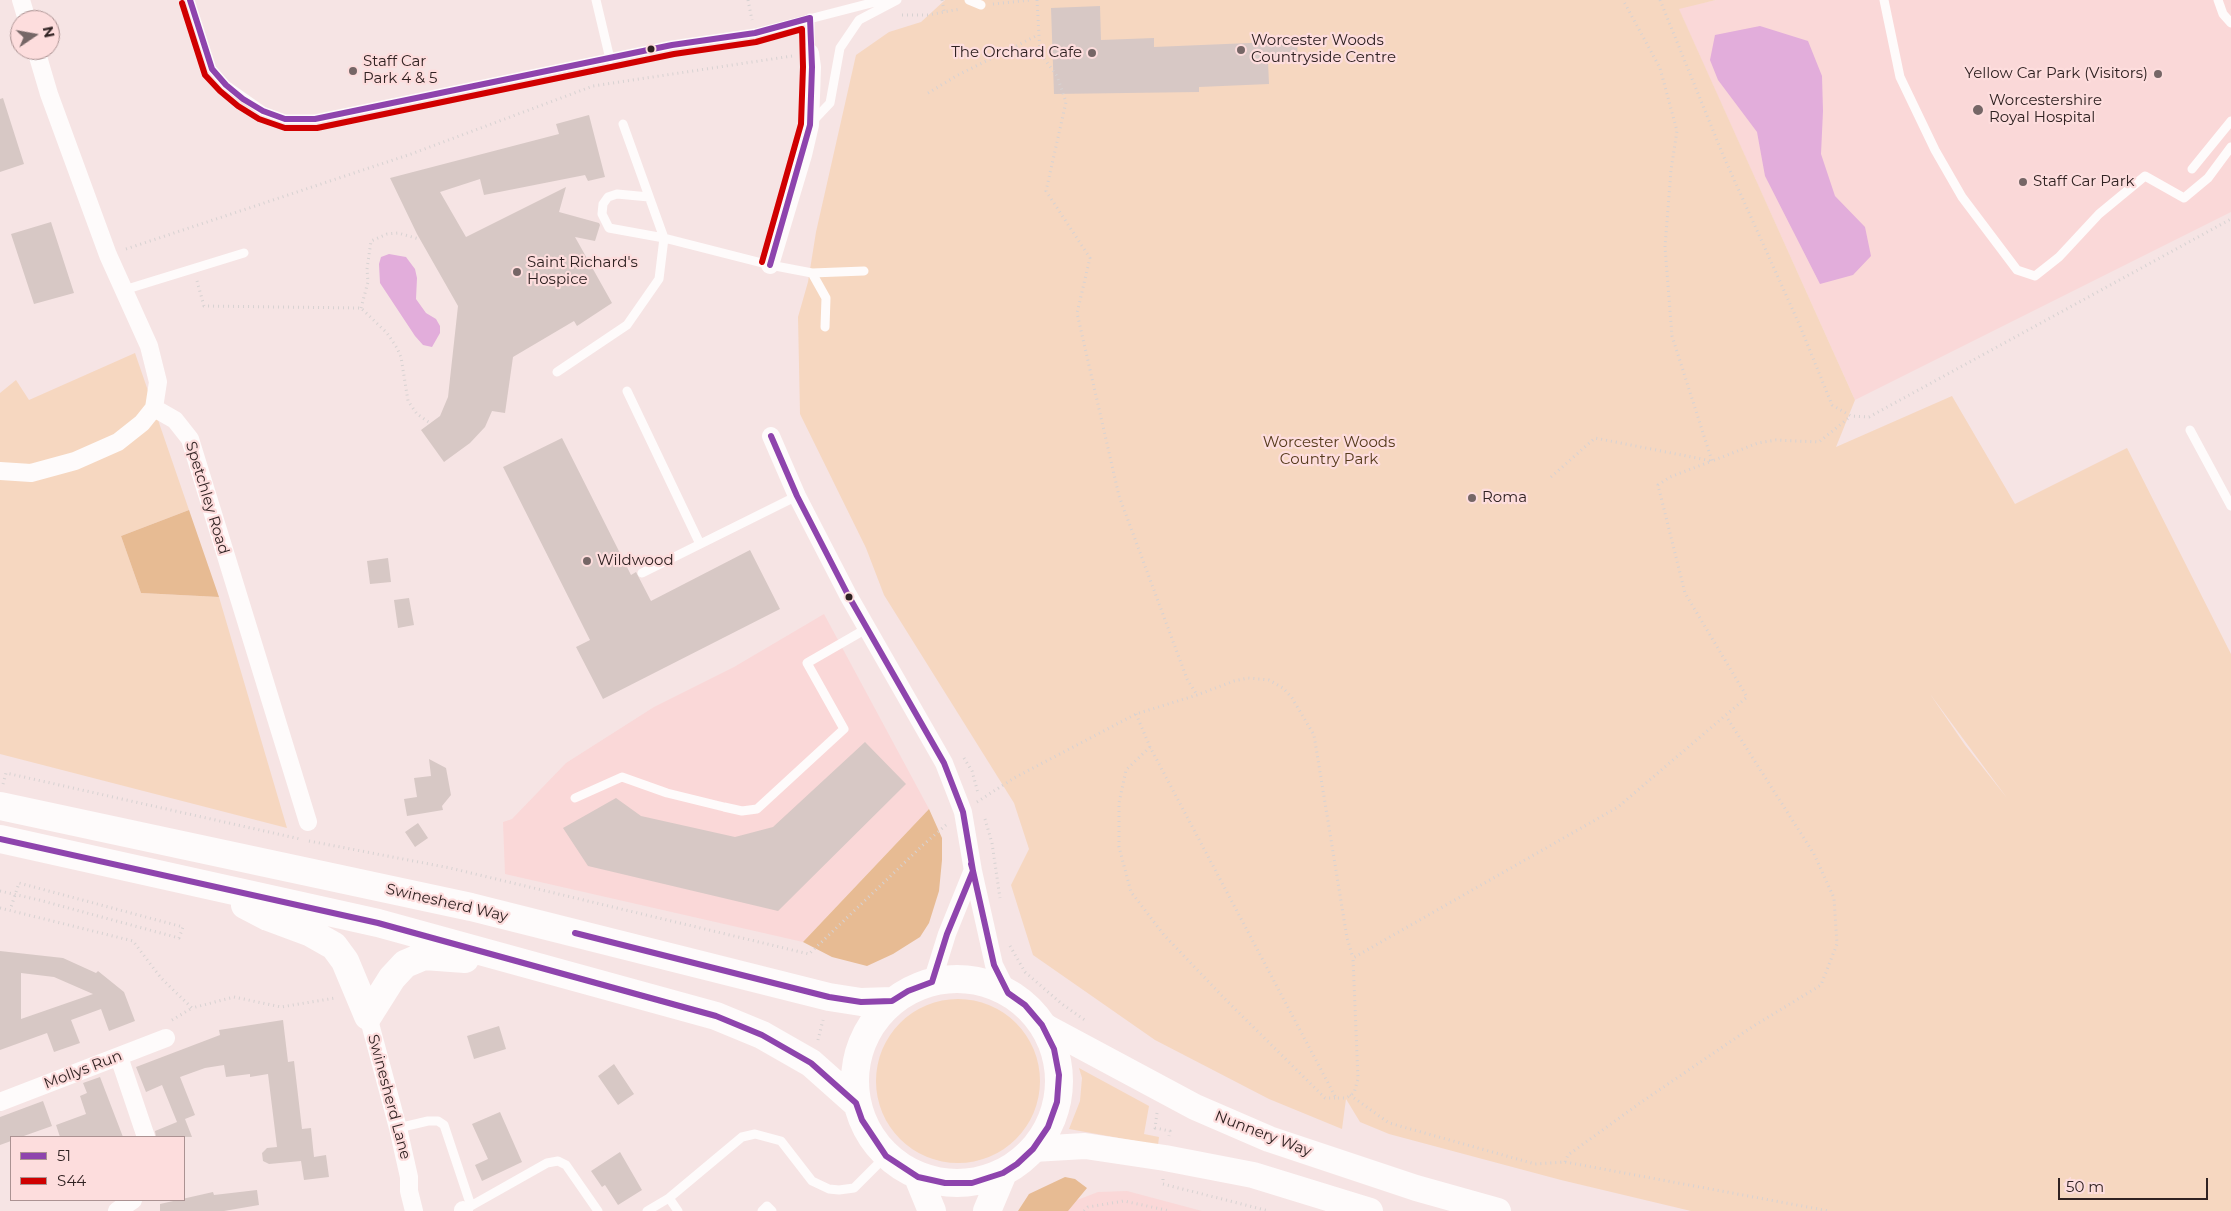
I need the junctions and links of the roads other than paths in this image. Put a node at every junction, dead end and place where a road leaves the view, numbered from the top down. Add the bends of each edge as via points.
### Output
1 (190, 0) edge
2 (596, 0) edge
3 (883, 0) edge
4 (897, 0) edge
5 (969, 0) edge
6 (1884, 0) edge
7 (2218, 0) edge
8 (981, 6) road end
9 (810, 18) junction
10 (2231, 23) edge
11 (810, 53) joint
12 (610, 59) junction
13 (39, 60) edge
14 (2231, 121) edge
15 (623, 124) dead end
16 (810, 125) junction
17 (2231, 147) edge
18 (2192, 169) dead end
19 (649, 197) junction
20 (664, 238) junction
21 (244, 253) dead end
22 (770, 265) junction
23 (864, 271) dead end
24 (812, 273) junction
25 (124, 290) junction
26 (825, 327) dead end
27 (557, 372) dead end
28 (627, 391) dead end
29 (154, 408) junction
30 (2190, 430) dead end
31 (772, 436) dead end
32 (0, 471) edge
33 (797, 496) junction
34 (2231, 506) edge
35 (700, 544) junction
36 (642, 573) dead end
37 (866, 629) junction
38 (1, 798) edge
39 (575, 798) dead end
40 (308, 822) dead end
41 (0, 839) edge
42 (972, 872) junction
43 (210, 887) junction
44 (932, 982) junction
45 (1008, 992) junction
46 (892, 1001) junction
47 (368, 1016) junction
48 (716, 1016) junction
49 (1042, 1025) junction
50 (166, 1038) dead end
51 (119, 1057) junction
52 (0, 1102) edge
53 (856, 1103) junction
54 (398, 1128) junction
55 (146, 1136) edge
56 (1033, 1149) junction
57 (886, 1156) junction
58 (1003, 1173) junction
59 (918, 1176) junction
60 (409, 1177) junction
61 (668, 1198) junction
62 (132, 1201) edge
63 (465, 1210) edge
64 (117, 1211) edge
65 (414, 1211) edge
66 (422, 1211) edge
67 (598, 1211) edge
68 (647, 1211) edge
69 (678, 1211) edge
70 (762, 1211) edge
71 (772, 1211) edge
72 (932, 1211) edge
73 (987, 1211) edge
74 (1370, 1211) edge
75 (1498, 1211) edge

1 - 12 lane via 212,69 243,99 285,119 315,119
2 - 12 lane
3 - 9 lane
4 - 16 lane via 859,20 840,48 830,103
5 - 8 lane
6 - 17 lane via 1900,77 1935,150 1962,197 2017,270 2035,276 2059,257 2099,214 2145,176 2184,198 2208,178
7 - 10 lane
9 - 11 lane
9 - 12 lane via 755,33 672,45
11 - 16 street
13 - 25 street via 108,255
14 - 18 lane
15 - 19 lane
16 - 22 street
19 - 20 lane
19 - 20 lane via 617,194 608,197 602,214 609,228
20 - 22 lane
20 - 27 lane via 659,279 627,325
21 - 25 lane
22 - 24 lane
23 - 24 lane
24 - 26 lane via 826,298
25 - 29 street via 148,346 158,382
28 - 35 lane
29 - 32 street via 142,423 118,442 75,461 31,473
29 - 40 street, Spetchley Road via 175,420 190,439
30 - 34 lane
31 - 33 street
33 - 35 lane
33 - 37 street
35 - 36 lane
37 - 39 lane via 807,663 844,729 757,809 742,811 724,807 667,793 622,777
37 - 42 street via 944,763 963,812
38 - 46 highway, Swinesherd Way via 471,907 829,997 861,1002
41 - 43 highway
42 - 44 street
42 - 45 street via 994,965
43 - 47 highway via 334,946 345,961
43 - 48 highway via 378,923
44 - 45 highway via 968,980
44 - 46 highway
45 - 49 highway via 1025,1005
46 - 53 highway via 870,1025 859,1050
47 - 48 highway via 405,964 424,956 448,956
47 - 54 street, Swinesherd Lane
48 - 53 highway via 762,1035 812,1063
49 - 56 highway via 1054,1049 1059,1075 1057,1102 1048,1127
49 - 75 main road, Nunnery Way via 1168,1093 1268,1139 1416,1188
50 - 51 street, Mollys Run
51 - 52 street, Mollys Run
51 - 55 street
53 - 57 highway via 862,1120
54 - 60 street, Swinesherd Lane
54 - 63 lane via 428,1121 444,1125
56 - 58 highway
56 - 74 main road via 1085,1146 1165,1158 1253,1175
57 - 59 highway
57 - 61 lane via 854,1188 829,1189 812,1181 781,1141 755,1134 742,1137
58 - 59 highway via 972,1183 944,1183
58 - 73 highway
59 - 72 highway
60 - 65 street, Swinesherd Lane
60 - 66 street, Swinesherd Lane
61 - 68 lane
61 - 69 lane
62 - 64 street
63 - 67 lane via 547,1162 558,1161 566,1166
70 - 71 lane via 767,1206

